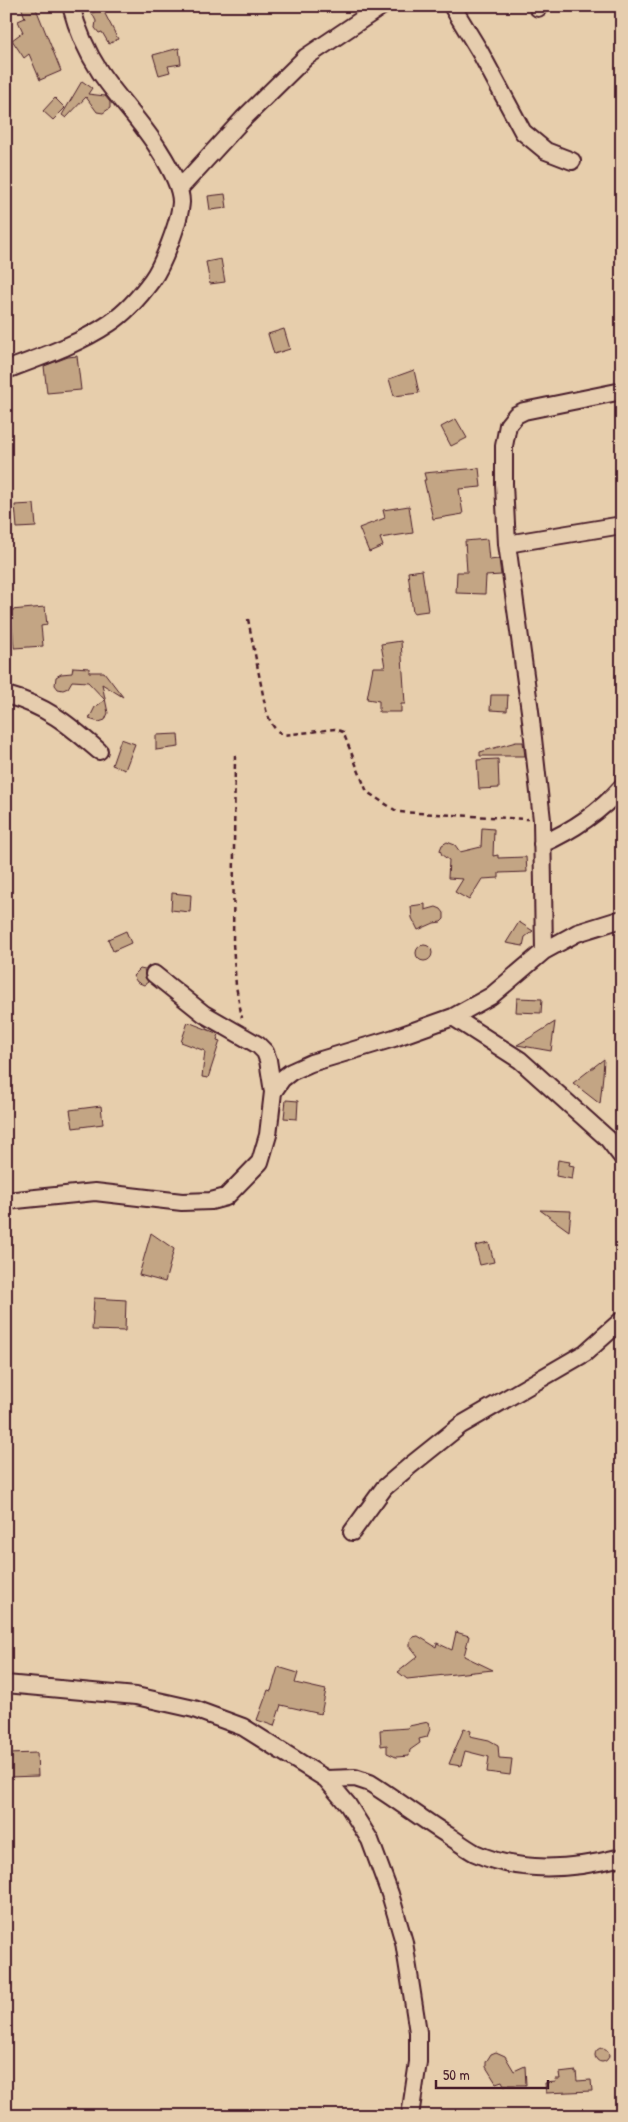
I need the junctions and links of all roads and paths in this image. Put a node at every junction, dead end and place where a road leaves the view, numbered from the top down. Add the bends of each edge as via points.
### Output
1 (71, 6) edge
2 (382, 6) edge
3 (452, 6) edge
4 (572, 161) dead end
5 (179, 189) junction
6 (6, 370) edge
7 (622, 391) edge
8 (622, 525) edge
9 (507, 544) junction
10 (248, 619) dead end
11 (6, 695) edge
12 (99, 751) dead end
13 (235, 755) dead end
14 (622, 787) edge
15 (542, 820) junction
16 (542, 844) junction
17 (622, 919) edge
18 (544, 951) junction
19 (154, 974) dead end
20 (453, 1017) junction
21 (246, 1039) junction
22 (273, 1092) junction
23 (622, 1158) edge
24 (6, 1201) edge
25 (622, 1320) edge
26 (352, 1532) dead end
27 (6, 1684) edge
28 (326, 1779) junction
29 (622, 1857) edge
30 (410, 2116) edge

1 - 5 street via 88,51 100,72 161,152
2 - 5 street via 306,57
3 - 4 street via 523,132 546,151
5 - 6 street via 181,203 176,227 153,279 133,302 110,323 77,341
7 - 9 street via 524,411 508,425 504,446
8 - 9 street
9 - 15 street
10 - 15 path via 270,723 284,735 335,729 343,732 367,792 386,806 398,812
11 - 12 street via 28,701 57,716
13 - 21 path via 233,943 236,986
14 - 16 street via 583,824
15 - 16 street
16 - 18 street
17 - 18 street via 577,933
18 - 20 street via 491,996
19 - 21 street via 204,1014
20 - 22 street via 311,1063 291,1072
20 - 23 street via 520,1060 608,1139
21 - 22 street via 265,1052
22 - 24 street via 268,1135 260,1162 226,1197 182,1202 95,1192
25 - 26 street via 585,1353 461,1425 384,1488
27 - 28 street via 136,1696 194,1709 243,1727
28 - 29 street via 355,1778 370,1783 475,1852 499,1861 523,1866 565,1866 594,1864
28 - 30 street via 348,1805 370,1840 404,1942 418,2032 418,2062

